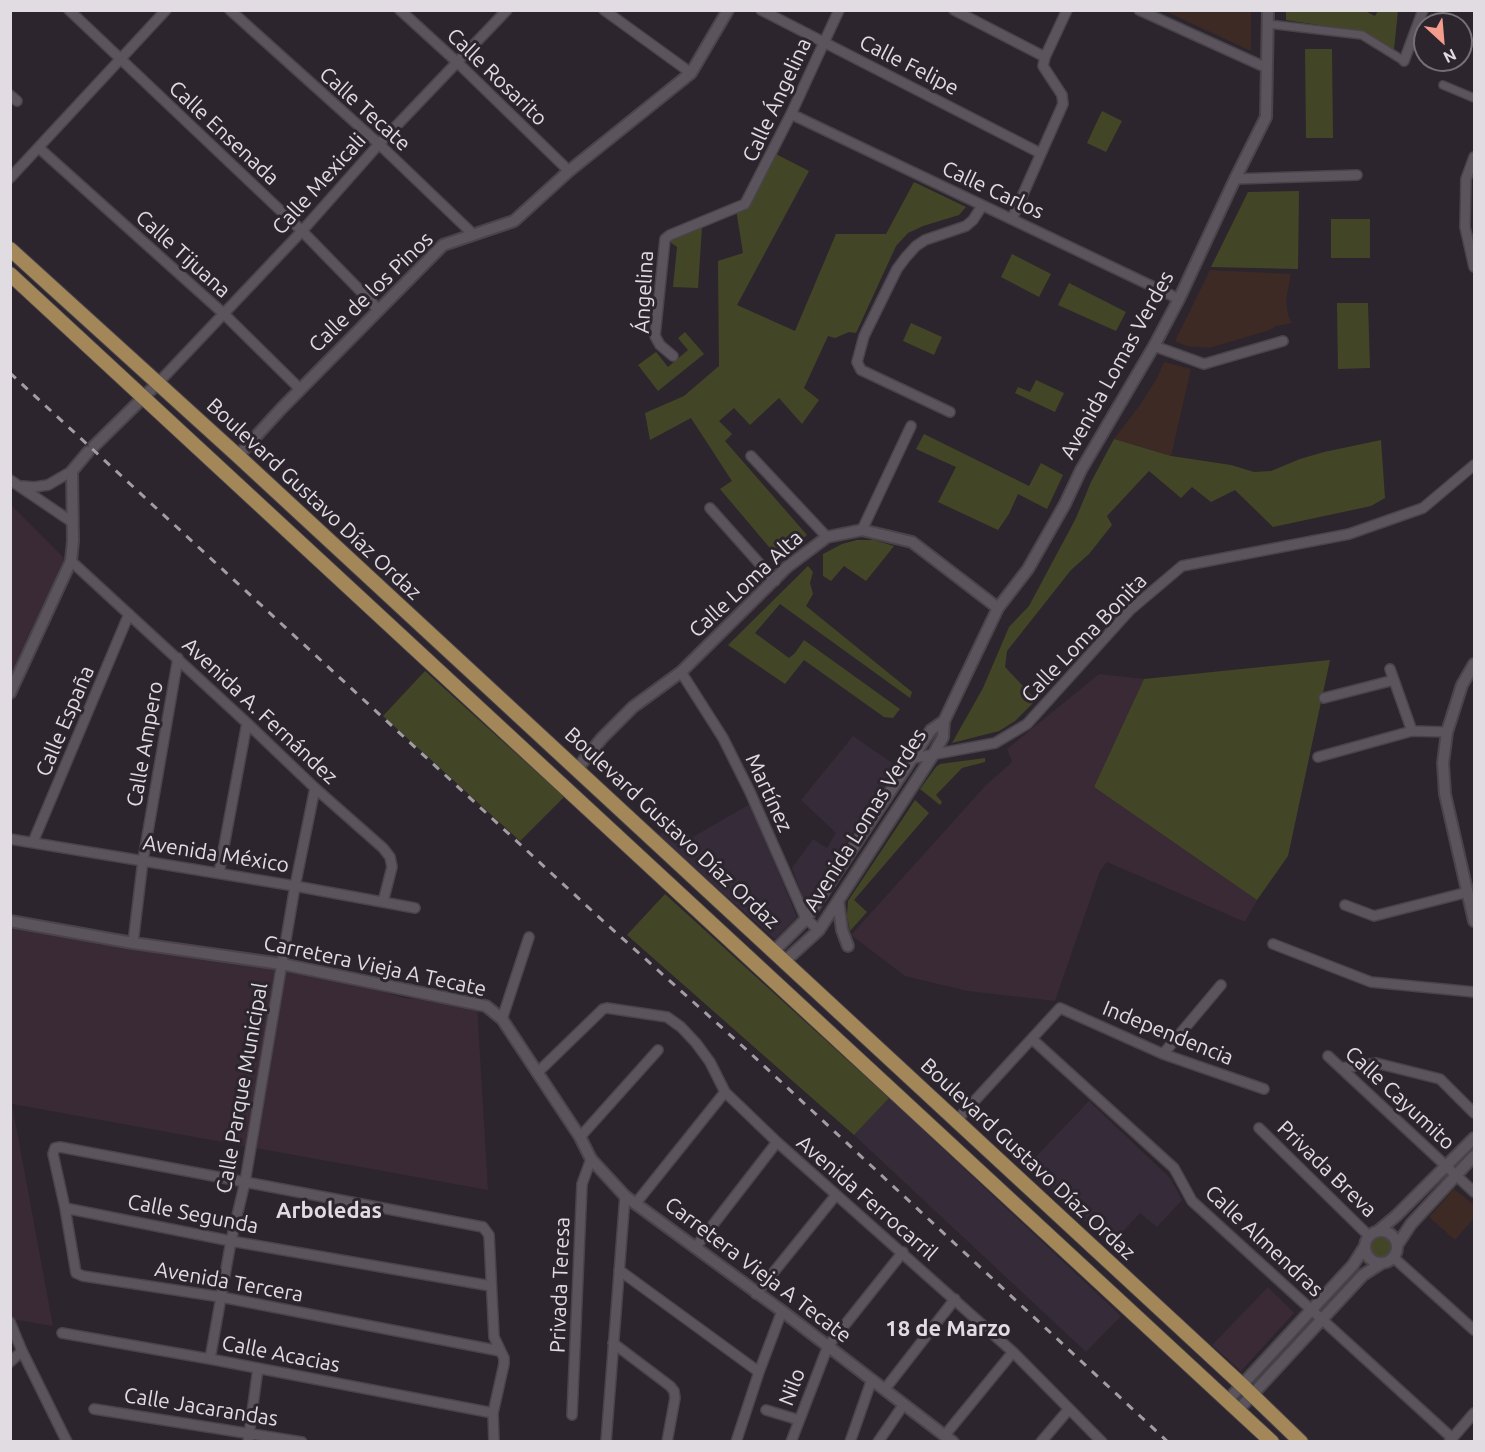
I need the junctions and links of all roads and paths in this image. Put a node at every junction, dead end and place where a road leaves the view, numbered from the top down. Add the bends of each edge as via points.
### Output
1 (69, 10) edge
2 (166, 10) edge
3 (230, 10) edge
4 (400, 10) edge
5 (507, 10) edge
6 (604, 10) edge
7 (621, 10) edge
8 (728, 10) edge
9 (761, 10) edge
10 (839, 10) edge
11 (954, 10) edge
12 (1067, 10) edge
13 (1139, 10) edge
14 (1268, 10) edge
15 (1422, 10) edge
16 (618, 21) junction
17 (1268, 24) junction
18 (824, 41) junction
19 (1045, 57) junction
20 (120, 60) junction
21 (1404, 61) joint
22 (458, 62) junction
23 (1267, 68) junction
24 (691, 73) junction
25 (1443, 85) dead end
26 (1474, 98) edge
27 (791, 114) junction
28 (379, 144) junction
29 (39, 148) junction
30 (1040, 153) junction
31 (1474, 158) edge
32 (569, 171) junction
33 (1357, 175) dead end
34 (10, 178) edge
35 (1235, 178) junction
36 (745, 204) joint
37 (982, 206) junction
38 (1012, 219) junction
39 (302, 231) junction
40 (474, 235) junction
41 (10, 249) edge
42 (1474, 267) edge
43 (10, 274) edge
44 (1179, 299) junction
45 (378, 309) junction
46 (224, 314) junction
47 (1283, 341) dead end
48 (1154, 346) junction
49 (673, 356) dead end
50 (158, 383) junction
51 (300, 389) junction
52 (144, 397) junction
53 (950, 412) dead end
54 (910, 426) dead end
55 (238, 456) junction
56 (751, 456) dead end
57 (1474, 465) edge
58 (72, 471) junction
59 (10, 480) edge
60 (21, 486) junction
61 (710, 508) dead end
62 (72, 522) junction
63 (862, 530) junction
64 (827, 537) junction
65 (71, 561) junction
66 (775, 581) junction
67 (998, 608) junction
68 (129, 614) junction
69 (178, 658) junction
70 (458, 660) junction
71 (1474, 664) edge
72 (1390, 669) dead end
73 (681, 672) junction
74 (444, 674) junction
75 (1395, 680) junction
76 (10, 693) edge
77 (1324, 698) dead end
78 (944, 721) junction
79 (247, 723) junction
80 (1412, 731) junction
81 (1447, 732) junction
82 (933, 755) junction
83 (1318, 757) dead end
84 (914, 758) junction
85 (577, 769) junction
86 (315, 788) junction
87 (10, 839) edge
88 (33, 842) junction
89 (143, 861) junction
90 (219, 873) junction
91 (295, 886) junction
92 (1468, 892) junction
93 (838, 901) junction
94 (383, 902) junction
95 (1345, 905) dead end
96 (415, 908) dead end
97 (1474, 916) edge
98 (806, 920) junction
99 (10, 921) edge
100 (819, 930) junction
101 (529, 937) dead end
102 (134, 943) junction
103 (1273, 944) dead end
104 (848, 946) dead end
105 (774, 951) junction
106 (785, 962) junction
107 (282, 964) junction
108 (1221, 985) dead end
109 (1474, 992) edge
110 (502, 1019) junction
111 (1032, 1039) junction
112 (658, 1050) dead end
113 (1163, 1053) junction
114 (1328, 1056) dead end
115 (1341, 1068) junction
116 (537, 1073) junction
117 (1264, 1089) dead end
118 (725, 1092) junction
119 (1474, 1113) edge
120 (956, 1121) junction
121 (1258, 1128) dead end
122 (579, 1137) junction
123 (1474, 1138) edge
124 (777, 1142) junction
125 (1474, 1156) edge
126 (591, 1159) junction
127 (1446, 1166) junction
128 (1456, 1175) junction
129 (245, 1182) junction
130 (1474, 1192) edge
131 (836, 1195) junction
132 (625, 1196) junction
133 (636, 1203) junction
134 (65, 1208) junction
135 (1371, 1238) junction
136 (231, 1241) junction
137 (1398, 1244) junction
138 (695, 1248) junction
139 (903, 1252) junction
140 (1394, 1258) junction
141 (1382, 1263) junction
142 (619, 1270) junction
143 (491, 1286) junction
144 (756, 1294) junction
145 (221, 1297) junction
146 (955, 1299) junction
147 (782, 1311) junction
148 (1312, 1311) junction
149 (1322, 1320) junction
150 (10, 1322) edge
151 (1474, 1330) edge
152 (62, 1333) dead end
153 (613, 1343) junction
154 (828, 1346) junction
155 (22, 1351) junction
156 (500, 1351) junction
157 (1013, 1352) junction
158 (210, 1359) junction
159 (10, 1362) edge
160 (258, 1368) junction
161 (759, 1372) junction
162 (872, 1379) junction
163 (885, 1389) junction
164 (1248, 1389) junction
165 (904, 1404) junction
166 (1233, 1404) junction
167 (94, 1409) dead end
168 (1069, 1409) junction
169 (766, 1410) dead end
170 (493, 1413) junction
171 (1474, 1413) edge
172 (572, 1415) dead end
173 (799, 1420) junction
174 (249, 1437) edge
175 (949, 1438) edge
176 (1450, 1440) edge
177 (67, 1442) edge
178 (302, 1442) edge
179 (494, 1442) edge
180 (606, 1442) edge
181 (667, 1442) edge
182 (736, 1442) edge
183 (791, 1442) edge
184 (850, 1442) edge
185 (878, 1442) edge
186 (1041, 1442) edge
187 (1102, 1442) edge
188 (1272, 1442) edge
189 (1301, 1442) edge

1 - 20 street, Calle Ensenada
2 - 20 street
3 - 28 street, Calle Tecate
4 - 22 street, Calle Rosarito
5 - 22 street, Calle Mexicali
6 - 16 street
7 - 16 street
8 - 24 street, Calle de los Pinos
9 - 18 street, Calle Felipe
10 - 18 street, Calle Ángelina
11 - 19 street
12 - 19 street
13 - 23 street
14 - 17 street, Avenida Lomas Verdes
15 - 21 street
16 - 24 street
17 - 21 street via 1362,36
17 - 23 street, Avenida Lomas Verdes
18 - 27 street, Calle Ángelina
18 - 30 street, Calle Felipe
19 - 30 street via 1043,66 1062,95 1063,104
20 - 29 street
20 - 39 street, Calle Ensenada
22 - 28 street, Calle Mexicali
22 - 32 street, Calle Rosarito
23 - 35 street, Avenida Lomas Verdes via 1266,117
24 - 32 street, Calle de los Pinos
25 - 26 street
27 - 36 street, Calle Ángelina
27 - 37 street, Calle Carlos
28 - 39 street, Calle Mexicali
28 - 40 street, Calle Tecate
29 - 34 street
29 - 46 street, Calle Tijuana
30 - 38 street
31 - 42 street via 1466,179 1465,227
32 - 40 street, Calle de los Pinos via 514,221
33 - 35 street
35 - 44 street, Avenida Lomas Verdes
36 - 49 street, Ángelina via 665,239 655,336
37 - 38 street, Calle Carlos
37 - 53 street via 966,226 926,240 906,257 864,336 857,362 861,370
38 - 44 street, Calle Carlos
39 - 45 street, Calle Ensenada
39 - 46 street, Calle Mexicali
40 - 45 street, Calle de los Pinos via 443,245
41 - 50 main road, Boulevard Gustavo Díaz Ordaz
43 - 52 main road, Boulevard Gustavo Díaz Ordaz
44 - 48 street, Avenida Lomas Verdes
45 - 51 street, Calle de los Pinos
46 - 50 street, Calle Mexicali
46 - 51 street, Calle Tijuana
47 - 48 street via 1204,364
48 - 67 street, Avenida Lomas Verdes via 1028,569
50 - 52 street
50 - 55 main road, Boulevard Gustavo Díaz Ordaz
51 - 55 street, Calle de los Pinos
52 - 58 street
52 - 74 main road, Boulevard Gustavo Díaz Ordaz
54 - 63 street
55 - 70 main road, Boulevard Gustavo Díaz Ordaz
56 - 64 street
57 - 82 street, Calle Loma Bonita via 1423,508 1349,534 1182,566 1130,610 1027,724 995,743
58 - 60 street via 48,485
58 - 62 street
59 - 60 street
60 - 62 street
61 - 66 street
62 - 65 street
63 - 64 street, Calle Loma Alta
63 - 67 street, Calle Loma Alta via 912,542
64 - 66 street, Calle Loma Alta
65 - 68 street, Avenida A. Fernández
65 - 76 street
66 - 73 street, Calle Loma Alta
67 - 78 street, Avenida Lomas Verdes
68 - 69 street, Avenida A. Fernández
68 - 88 street, Calle España
69 - 79 street, Avenida A. Fernández
69 - 89 street, Calle Ampero
70 - 74 main road
70 - 85 main road, Boulevard Gustavo Díaz Ordaz
71 - 81 street via 1462,685
72 - 75 street
73 - 85 street, Calle Loma Alta via 633,707
73 - 98 street, Martínez via 723,738
74 - 166 main road, Boulevard Gustavo Díaz Ordaz
75 - 77 street
75 - 80 street
78 - 82 street, Avenida Lomas Verdes via 943,737
78 - 84 street, Avenida Lomas Verdes via 931,730
79 - 86 street, Avenida A. Fernández
79 - 90 street
80 - 81 street
80 - 83 street
81 - 92 street via 1445,794
82 - 84 street, Calle Loma Bonita
82 - 93 street, Avenida Lomas Verdes
84 - 98 street, Avenida Lomas Verdes
85 - 105 main road, Boulevard Gustavo Díaz Ordaz
86 - 91 street, Calle Parque Municipal
86 - 94 street, Avenida A. Fernández via 390,857 392,867
87 - 88 street, Avenida México
88 - 89 street, Avenida México
89 - 90 street, Avenida México
89 - 102 street, Calle Ampero
90 - 91 street, Avenida México
91 - 94 street, Avenida México
91 - 107 street, Calle Parque Municipal
92 - 95 street via 1374,916
92 - 97 street
93 - 100 street, Avenida Lomas Verdes
93 - 104 street
94 - 96 street, Avenida México
98 - 100 street, Martínez
98 - 105 street, Avenida Lomas Verdes
99 - 102 street, Carretera Vieja A Tecate
100 - 106 street, Avenida Lomas Verdes
101 - 110 street
102 - 107 street, Carretera Vieja A Tecate
103 - 109 street via 1371,982
105 - 106 main road, Boulevard Gustavo Díaz Ordaz
106 - 120 main road, Boulevard Gustavo Díaz Ordaz
107 - 110 street, Carretera Vieja A Tecate via 486,1006
107 - 129 street, Calle Parque Municipal
108 - 113 street
110 - 116 street, Carretera Vieja A Tecate
111 - 113 street, Independencia via 1060,1008
111 - 120 street
111 - 148 street, Calle Almendras via 1166,1160 1192,1201
112 - 122 street
113 - 117 street, Independencia
114 - 115 street, Calle Cayumito
115 - 119 street via 1376,1063 1440,1079
115 - 127 street, Calle Cayumito
116 - 118 street, Avenida Ferrocarril via 607,1008 667,1017 696,1043
116 - 122 street, Carretera Vieja A Tecate
118 - 124 street, Avenida Ferrocarril
118 - 133 street
120 - 164 main road, Boulevard Gustavo Díaz Ordaz
121 - 135 street, Privada Breva
122 - 126 street, Carretera Vieja A Tecate
123 - 127 street
124 - 131 street, Avenida Ferrocarril
124 - 138 street
125 - 128 street
126 - 132 street, Carretera Vieja A Tecate
126 - 172 street, Privada Teresa via 582,1184
127 - 128 street, Calle Cayumito
127 - 135 street
128 - 130 street, Calle Cayumito
128 - 137 street
129 - 134 street, Avenida Tercera via 60,1147 53,1154
129 - 136 street, Calle Parque Municipal
129 - 143 street via 483,1227 489,1235
131 - 139 street, Avenida Ferrocarril
131 - 144 street
132 - 133 street, Carretera Vieja A Tecate
132 - 142 street
133 - 138 street, Carretera Vieja A Tecate
134 - 136 street, Calle Segunda
134 - 145 street, Avenida Tercera via 76,1274
135 - 137 street via 1389,1232
135 - 141 street via 1368,1256
135 - 148 street
136 - 143 street, Calle Segunda
136 - 145 street, Calle Parque Municipal
137 - 140 street
138 - 144 street, Carretera Vieja A Tecate
139 - 146 street, Avenida Ferrocarril
139 - 154 street, Nilo
140 - 141 street
140 - 151 street
141 - 149 street via 1363,1275
142 - 153 street
142 - 161 street
143 - 156 street via 494,1337
144 - 147 street, Carretera Vieja A Tecate
145 - 156 street, Avenida Tercera
145 - 158 street, Calle Parque Municipal
146 - 157 street, Avenida Ferrocarril
146 - 163 street
147 - 154 street, Carretera Vieja A Tecate
147 - 161 street
148 - 149 street, Calle Almendras
148 - 164 street
149 - 164 street
149 - 176 street, Calle Almendras
150 - 155 street
152 - 158 street, Calle Acacias
153 - 180 street
153 - 181 street via 674,1391
154 - 162 street, Carretera Vieja A Tecate
154 - 173 street, Nilo
155 - 159 street
155 - 177 street
156 - 170 street via 504,1364
157 - 168 street, Avenida Ferrocarril
157 - 175 street
158 - 160 street, Calle Acacias
160 - 170 street, Calle Acacias
160 - 174 street
161 - 182 street
162 - 163 street, Carretera Vieja A Tecate
162 - 184 street
163 - 165 street, Carretera Vieja A Tecate
164 - 166 street
164 - 189 main road, Boulevard Gustavo Díaz Ordaz
165 - 175 street, Carretera Vieja A Tecate
165 - 185 street
166 - 188 main road, Boulevard Gustavo Díaz Ordaz
167 - 174 street, Calle Jacarandas
168 - 186 street
168 - 187 street, Avenida Ferrocarril
169 - 173 street
170 - 179 street
171 - 176 street
173 - 183 street, Nilo
174 - 178 street, Calle Jacarandas

